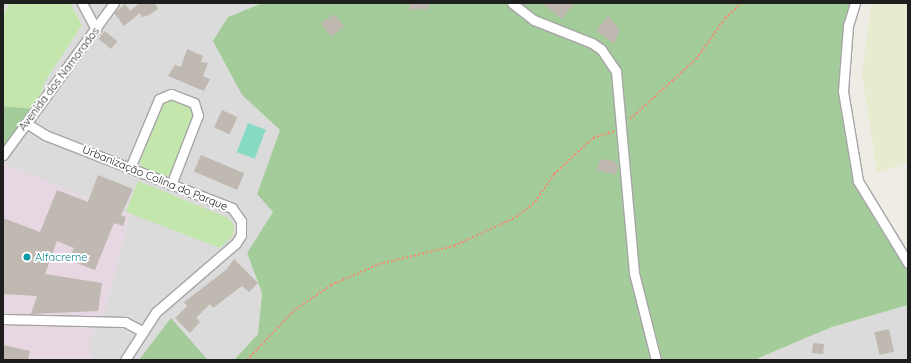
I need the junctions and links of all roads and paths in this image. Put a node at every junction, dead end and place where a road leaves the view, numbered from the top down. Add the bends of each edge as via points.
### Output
1 (82, 3) edge
2 (114, 3) edge
3 (512, 3) edge
4 (741, 3) edge
5 (855, 3) edge
6 (96, 29) junction
7 (26, 123) junction
8 (622, 125) junction
9 (3, 154) edge
10 (130, 168) junction
11 (171, 184) junction
12 (908, 263) edge
13 (3, 320) edge
14 (142, 331) junction
15 (124, 360) edge
16 (247, 360) edge
17 (656, 360) edge

1 - 6 street
2 - 6 street, Avenida dos Namorados
3 - 8 street via 534,20 601,49 616,71
4 - 8 path via 725,18 696,59
5 - 12 street via 848,26 843,66 850,133 862,194
6 - 7 street, Avenida dos Namorados
7 - 9 street, Avenida dos Namorados
7 - 10 street, Urbanização Colina do Parque via 45,135
8 - 16 path via 593,138 554,174 535,202 516,216 454,246 379,264 331,285 293,311
8 - 17 street via 634,273
10 - 11 street, Urbanização Colina do Parque
10 - 11 street via 158,99 171,94 194,103 198,115
11 - 14 street, Urbanização Colina do Parque via 232,208 241,221 241,235 156,312
13 - 14 street via 125,322
14 - 15 street, Urbanização Colina do Parque

